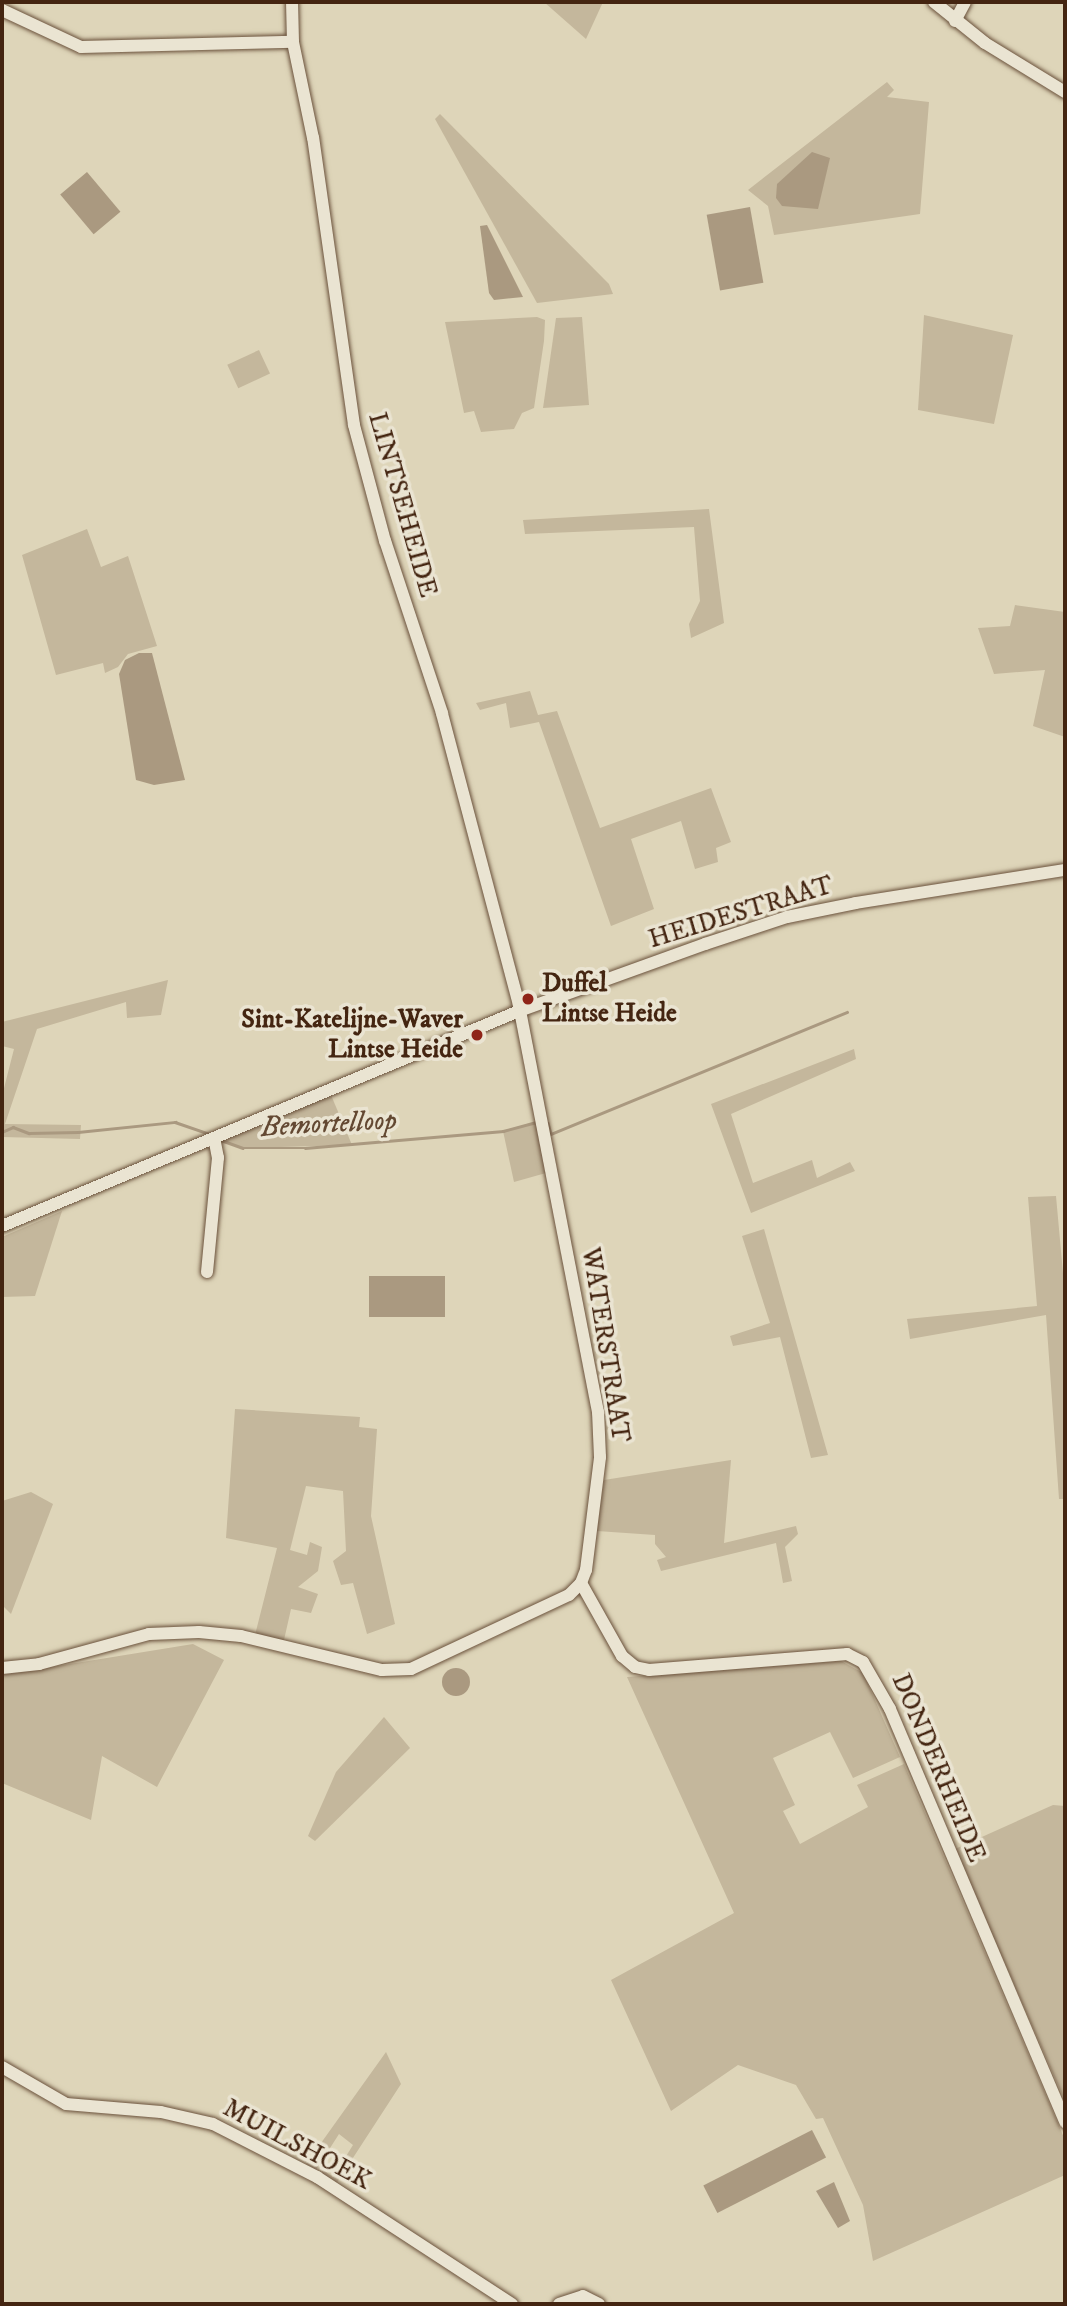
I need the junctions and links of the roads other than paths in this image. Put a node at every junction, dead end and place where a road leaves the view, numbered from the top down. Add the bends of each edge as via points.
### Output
1 (292, 2) edge
2 (934, 2) edge
3 (965, 2) edge
4 (2, 10) edge
5 (955, 21) junction
6 (293, 42) junction
7 (1065, 92) edge
8 (1065, 870) edge
9 (519, 1011) junction
10 (214, 1138) junction
11 (2, 1226) edge
12 (207, 1272) dead end
13 (581, 1583) junction
14 (2, 1668) edge
15 (2, 2067) edge
16 (1065, 2122) edge
17 (512, 2304) edge
18 (559, 2304) edge
19 (599, 2304) edge

1 - 6 street, LINTSEHEIDE
2 - 5 street
3 - 5 street
4 - 6 street via 81,47
5 - 7 street
6 - 9 street, LINTSEHEIDE via 315,151 354,425 385,541 442,713
8 - 9 street, HEIDESTRAAT via 787,917
9 - 10 street, HEIDESTRAAT
9 - 13 street, WATERSTRAAT via 601,1427 596,1494
10 - 11 street, HEIDESTRAAT
10 - 12 street via 218,1158
13 - 14 street via 569,1595 411,1669 382,1670 240,1636 199,1632 149,1634 50,1661
13 - 16 street, DONDERHEIDE via 622,1656 635,1667 649,1670 847,1654 863,1662 890,1709
15 - 17 street, MUILSHOEK via 66,2104 161,2112 213,2124 317,2177
18 - 19 street via 583,2295

